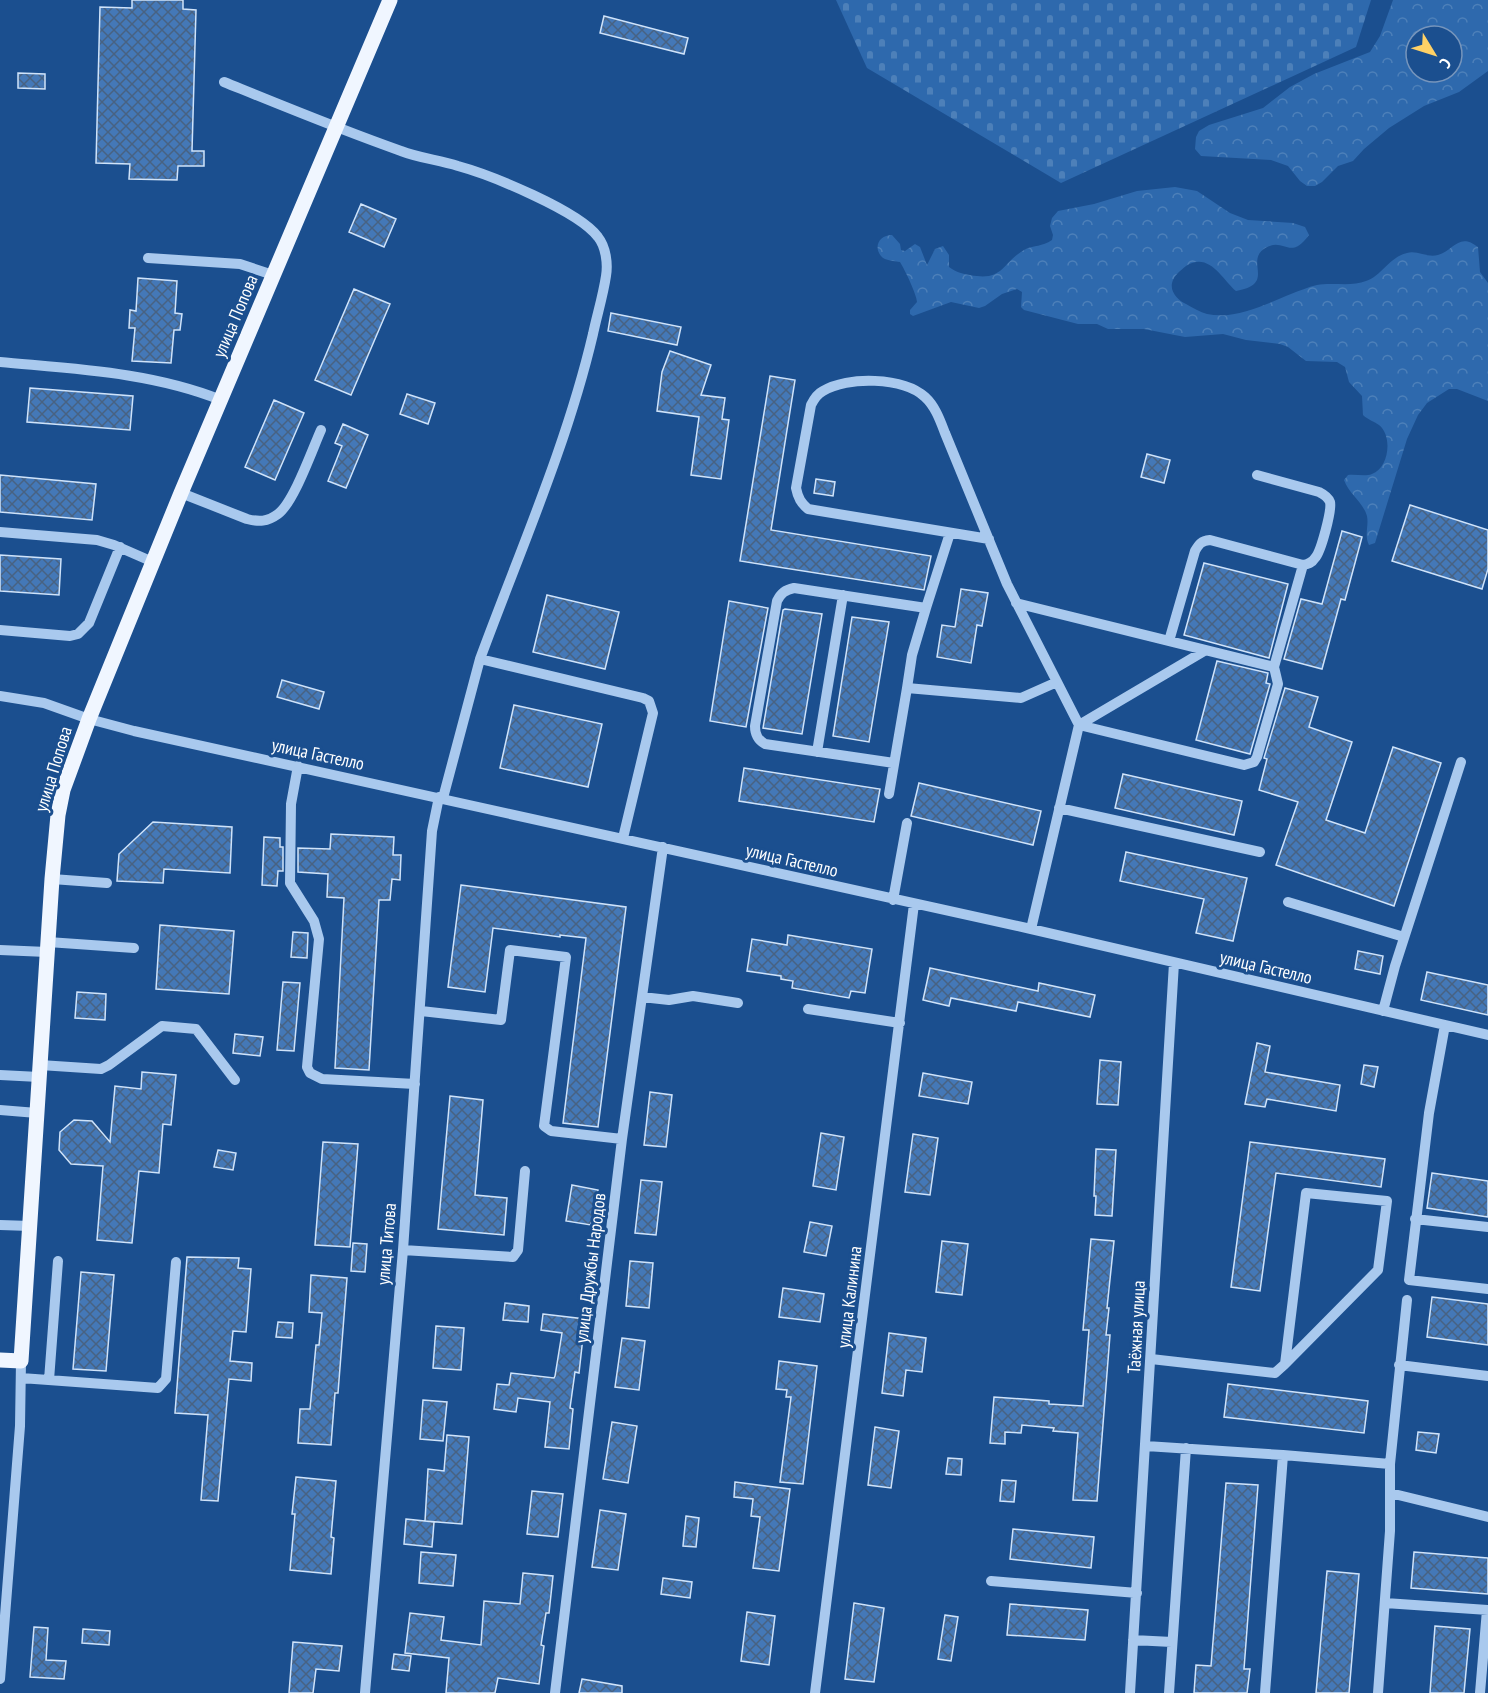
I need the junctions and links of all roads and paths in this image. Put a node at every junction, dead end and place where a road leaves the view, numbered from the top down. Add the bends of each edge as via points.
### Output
1 (390, 0) edge
2 (224, 82) dead end
3 (335, 127) junction
4 (148, 258) dead end
5 (273, 275) junction
6 (0, 362) edge
7 (221, 400) junction
8 (321, 430) dead end
9 (1257, 475) dead end
10 (181, 493) junction
11 (0, 532) edge
12 (950, 533) junction
13 (989, 539) junction
14 (120, 547) junction
15 (153, 562) junction
16 (1303, 565) junction
17 (843, 595) junction
18 (1016, 603) junction
19 (926, 608) junction
20 (0, 630) edge
21 (1170, 640) junction
22 (1206, 650) junction
23 (480, 659) junction
24 (1274, 667) junction
25 (1057, 682) junction
26 (907, 688) junction
27 (0, 696) edge
28 (89, 719) junction
29 (1079, 725) junction
30 (817, 752) junction
31 (1461, 762) dead end
32 (894, 764) junction
33 (298, 766) junction
34 (889, 794) dead end
35 (441, 797) junction
36 (1059, 808) junction
37 (907, 823) dead end
38 (623, 838) junction
39 (663, 847) junction
40 (1260, 852) dead end
41 (52, 879) junction
42 (107, 883) dead end
43 (893, 900) junction
44 (1288, 902) dead end
45 (914, 904) junction
46 (1031, 929) junction
47 (1404, 937) junction
48 (48, 947) junction
49 (134, 948) dead end
50 (0, 950) edge
51 (1174, 963) junction
52 (642, 997) junction
53 (738, 1004) dead end
54 (808, 1009) dead end
55 (421, 1011) junction
56 (1383, 1011) junction
57 (900, 1023) junction
58 (1445, 1025) junction
59 (1488, 1035) edge
60 (40, 1071) junction
61 (0, 1075) edge
62 (235, 1080) dead end
63 (415, 1084) junction
64 (0, 1110) edge
65 (37, 1113) junction
66 (622, 1139) junction
67 (525, 1171) dead end
68 (1415, 1219) junction
69 (0, 1225) edge
70 (30, 1226) junction
71 (1488, 1227) edge
72 (403, 1250) junction
73 (58, 1261) dead end
74 (176, 1262) dead end
75 (1488, 1289) edge
76 (1407, 1300) dead end
77 (1151, 1359) junction
78 (0, 1360) edge
79 (21, 1361) junction
80 (1285, 1364) junction
81 (1399, 1365) junction
82 (1488, 1376) edge
83 (21, 1378) junction
84 (49, 1380) junction
85 (1146, 1446) junction
86 (1186, 1449) junction
87 (1283, 1455) junction
88 (1390, 1464) junction
89 (1390, 1493) junction
90 (1488, 1517) edge
91 (991, 1581) dead end
92 (1137, 1593) junction
93 (1385, 1603) junction
94 (1488, 1610) edge
95 (1133, 1640) junction
96 (1172, 1642) junction
97 (0, 1679) edge
98 (366, 1693) edge
99 (555, 1693) edge
100 (815, 1693) edge
101 (1130, 1693) edge
102 (1169, 1693) edge
103 (1265, 1693) edge
104 (1378, 1693) edge
105 (1480, 1693) edge

1 - 3 main road, улица Попова
2 - 3 street, улица Титова
3 - 5 main road, улица Попова
3 - 23 street, улица Титова via 408,154 481,173 572,215 600,239 606,260 606,275 568,425
4 - 5 street via 240,264
5 - 7 main road, улица Попова
6 - 7 street via 126,374 190,388
7 - 10 main road, улица Попова
8 - 10 street via 290,499 280,513 267,520 246,519
9 - 16 street via 1319,492 1329,502 1319,553
10 - 15 main road, улица Попова
11 - 14 street via 97,540
12 - 13 street
12 - 13 street via 808,509 802,504 796,488 811,405 822,391 835,385 875,380 911,388 925,397 935,409
12 - 19 street
13 - 18 street
14 - 15 street
14 - 20 street via 89,623 78,634
15 - 28 main road, улица Попова
16 - 21 street via 1203,540 1195,551
16 - 24 street
17 - 19 street
17 - 30 street
17 - 30 street via 794,588 780,595 755,726 755,734 765,744
18 - 21 street
18 - 25 street
19 - 26 street
21 - 22 street
22 - 24 street
22 - 29 street
23 - 35 street, улица Титова
23 - 38 street via 649,701 653,713
24 - 29 street via 1278,684 1257,757 1249,764
25 - 26 street via 1020,698
25 - 29 street
26 - 32 street
27 - 28 street, улица Гастелло via 44,703
28 - 33 street, улица Гастелло
28 - 41 main road, улица Попова via 63,790
29 - 36 street
30 - 32 street
31 - 47 street
32 - 34 street
33 - 35 street, улица Гастелло
33 - 63 street via 291,804 290,883 314,921 319,939 307,1067 322,1079
35 - 38 street, улица Гастелло
35 - 55 street, улица Титова via 432,831
36 - 40 street
36 - 46 street
37 - 43 street
38 - 39 street, улица Гастелло
39 - 43 street, улица Гастелло
39 - 52 street, улица Дружбы Народов
41 - 42 street
41 - 48 main road, улица Попова
43 - 45 street, улица Гастелло
44 - 47 street
45 - 46 street, улица Гастелло
45 - 57 street, улица Калинина
46 - 51 street, улица Гастелло
47 - 56 street
48 - 49 street
48 - 50 street
48 - 60 main road, улица Попова
51 - 56 street, улица Гастелло
51 - 77 street, Таёжная улица
52 - 53 street via 669,1000 693,996
52 - 66 street, улица Дружбы Народов
54 - 57 street
55 - 63 street, улица Титова
55 - 66 street via 501,1020 510,950 566,957 544,1125 551,1131
56 - 58 street, улица Гастелло
57 - 100 street, улица Калинина
58 - 59 street, улица Гастелло
58 - 68 street
60 - 61 street
60 - 62 street via 101,1069 162,1026 196,1029
60 - 65 main road, улица Попова
63 - 72 street, улица Титова
64 - 65 street
65 - 70 main road, улица Попова
66 - 99 street, улица Дружбы Народов
67 - 72 street via 518,1250 513,1257
68 - 71 street
68 - 75 street via 1409,1280
69 - 70 street
70 - 79 main road, улица Попова
72 - 98 street, улица Титова
73 - 84 street
74 - 84 street via 163,1385 158,1388
76 - 81 street
77 - 80 street via 1275,1373
77 - 85 street, Таёжная улица
78 - 79 main road
79 - 83 street, улица Попова
80 - 80 street via 1306,1193 1387,1201 1378,1270
81 - 82 street
81 - 88 street
83 - 84 street
83 - 97 street, улица Попова
85 - 86 street
85 - 92 street, Таёжная улица
86 - 87 street
86 - 96 street
87 - 88 street
87 - 103 street
88 - 89 street
89 - 90 street
89 - 93 street
91 - 92 street
92 - 95 street, Таёжная улица
93 - 94 street
93 - 104 street
94 - 105 street
95 - 96 street
95 - 101 street, Таёжная улица
96 - 102 street

